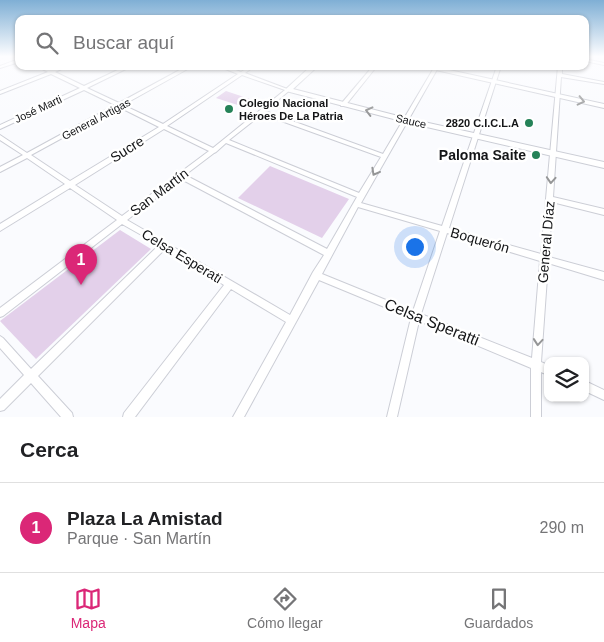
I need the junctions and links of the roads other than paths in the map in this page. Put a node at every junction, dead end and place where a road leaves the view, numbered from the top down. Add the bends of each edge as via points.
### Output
1 (44, 75) edge
2 (58, 75) edge
3 (109, 75) edge
4 (174, 75) edge
5 (240, 75) edge
6 (246, 75) edge
7 (304, 75) edge
8 (367, 75) edge
9 (432, 75) edge
10 (467, 75) edge
11 (496, 75) edge
12 (560, 75) edge
13 (567, 75) edge
14 (494, 82) junction
15 (604, 83) edge
16 (82, 88) junction
17 (288, 90) junction
18 (0, 94) edge
19 (558, 96) junction
20 (343, 105) junction
21 (121, 106) junction
22 (604, 106) edge
23 (262, 112) junction
24 (405, 120) junction
25 (164, 126) junction
26 (0, 127) edge
27 (476, 136) junction
28 (0, 137) edge
29 (226, 141) junction
30 (214, 151) junction
31 (553, 153) junction
32 (29, 155) junction
33 (383, 156) junction
34 (604, 165) edge
35 (0, 170) edge
36 (181, 176) junction
37 (72, 184) junction
38 (361, 195) junction
39 (550, 199) junction
40 (356, 204) junction
41 (604, 212) edge
42 (122, 220) junction
43 (0, 228) edge
44 (444, 230) junction
45 (164, 245) junction
46 (328, 253) junction
47 (545, 259) junction
48 (316, 275) junction
49 (604, 276) edge
50 (230, 284) junction
51 (0, 313) edge
52 (416, 315) junction
53 (291, 320) junction
54 (0, 341) edge
55 (536, 364) junction
56 (544, 368) edge
57 (31, 376) junction
58 (589, 388) edge
59 (604, 394) edge
60 (0, 406) edge
61 (68, 417) edge
62 (128, 417) edge
63 (238, 417) edge
64 (392, 417) edge
65 (536, 417) edge

1 - 18 street
2 - 16 street
3 - 16 street, José Marti
4 - 21 street, General Artigas
5 - 25 street, Sucre
6 - 17 street, Sauce
7 - 17 street, San Martín
8 - 20 street
9 - 24 street
10 - 14 street
11 - 14 street
12 - 19 street, General Díaz
13 - 15 street
14 - 19 street
14 - 27 street
16 - 21 street
16 - 26 street, José Marti
17 - 20 street, Sauce
17 - 23 street, San Martín
19 -> 22 street
19 - 31 street, General Díaz
24 -> 20 street, Sauce
21 - 25 street
21 - 32 street, General Artigas
23 - 29 street, San Martín
23 - 33 street
24 - 27 street, Sauce
24 - 33 street
25 - 30 street
25 - 37 street, Sucre
27 - 31 street, Sauce
27 - 44 street
28 - 32 street, Celsa Esperati
29 - 30 street, San Martín
29 - 38 street
30 - 36 street, San Martín
31 - 34 street, Sauce
31 -> 39 street, General Díaz
32 - 35 street, General Artigas
32 - 37 street, Celsa Esperati
33 -> 38 street
36 - 42 street, San Martín
36 - 46 street
37 - 42 street, Celsa Esperati
37 - 43 street, Sucre
38 - 40 street
39 - 41 street
39 - 47 street, General Díaz
40 - 44 street, Boquerón
40 - 46 street
42 - 45 street, Celsa Esperati
42 - 51 street, San Martín
44 - 47 street, Boquerón
44 - 52 street
45 - 50 street, Celsa Esperati
45 - 57 street
46 - 48 street
47 - 49 street, Boquerón
47 -> 55 street, General Díaz
48 - 52 street, Celsa Speratti
48 - 53 street
50 - 53 street, Celsa Esperati
50 - 62 street
52 - 55 street, Celsa Speratti
52 - 64 street
53 - 63 street
54 - 57 street
55 - 56 street, Celsa Speratti
55 - 65 street, General Díaz
57 - 60 street
57 - 61 street
58 - 59 street

